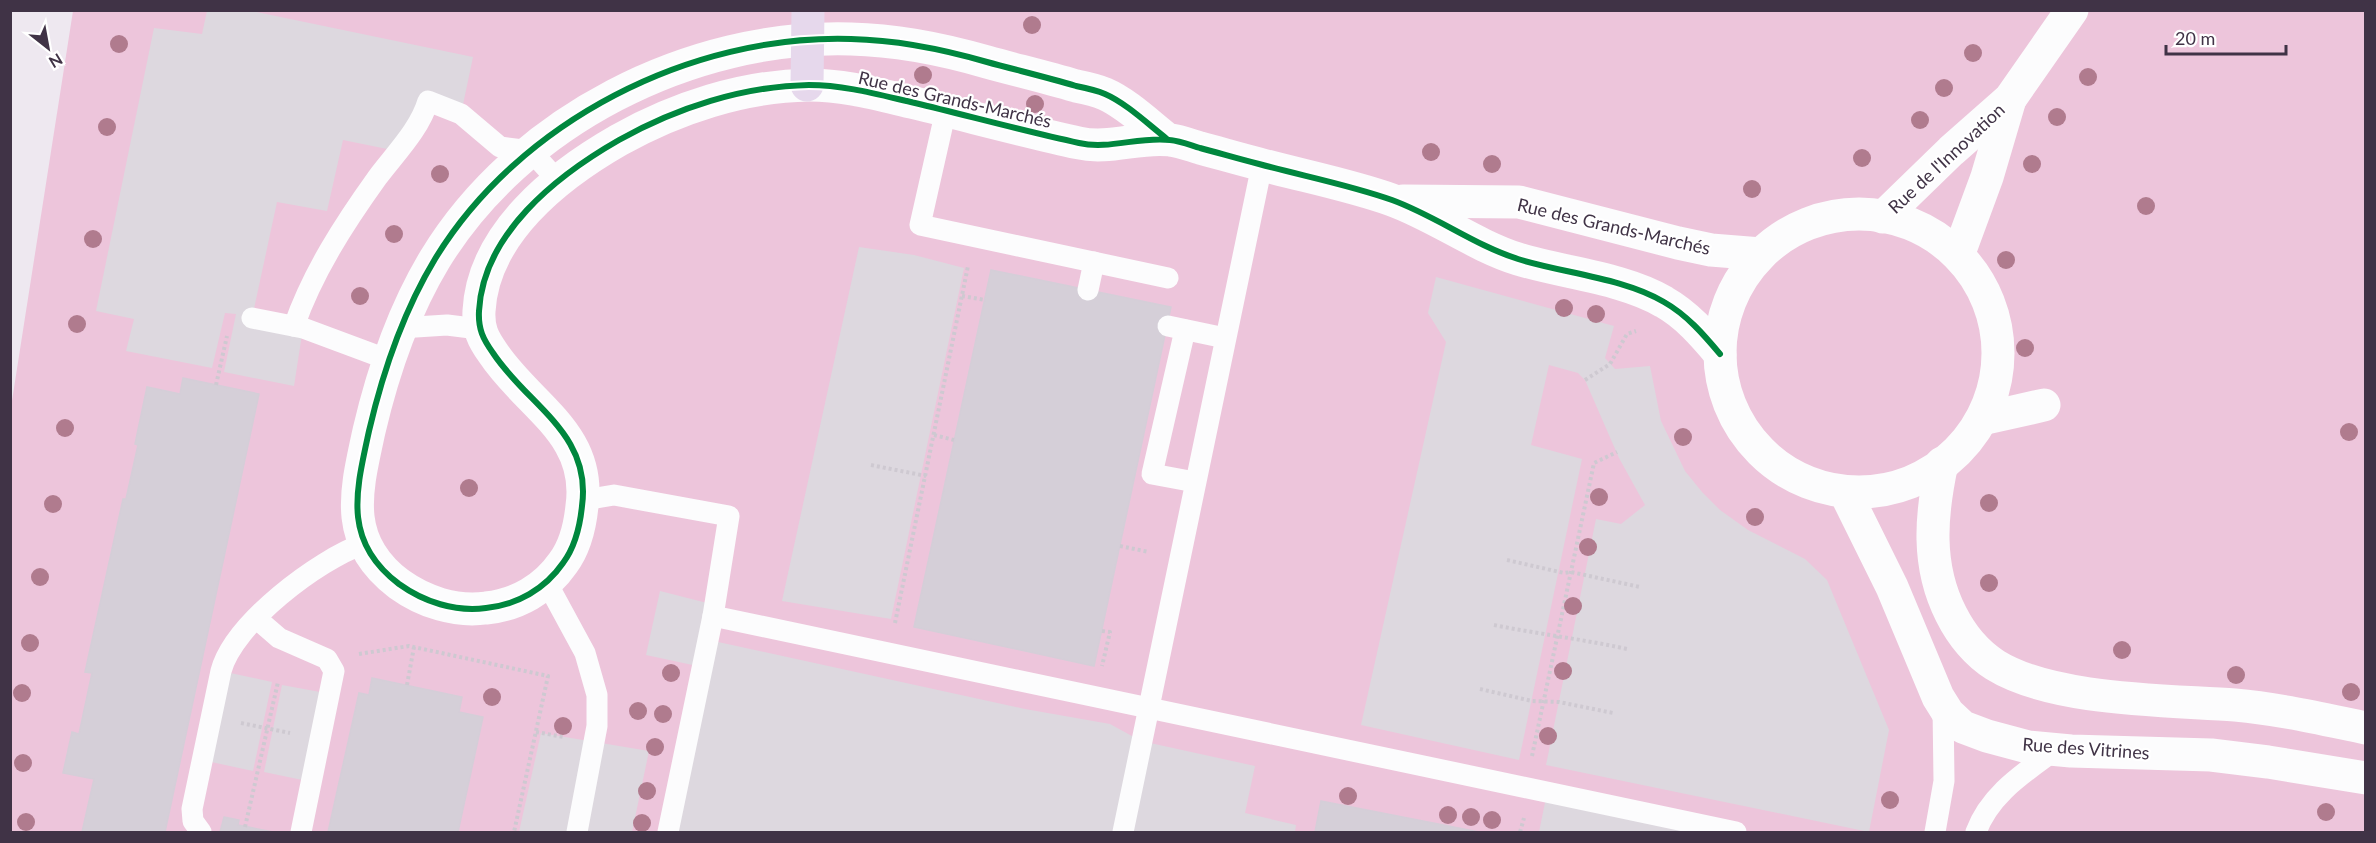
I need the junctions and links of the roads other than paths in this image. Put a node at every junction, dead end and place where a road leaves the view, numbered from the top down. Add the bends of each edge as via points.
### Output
1 (2072, 10) edge
2 (808, 25) edge
3 (807, 85) junction
4 (2010, 99) junction
5 (946, 110) junction
6 (1167, 139) junction
7 (531, 151) junction
8 (1262, 165) junction
9 (558, 181) junction
10 (1394, 201) junction
11 (1883, 217) junction
12 (1959, 253) junction
13 (1761, 254) junction
14 (1094, 262) junction
15 (1168, 278) dead end
16 (1088, 290) dead end
17 (252, 318) dead end
18 (294, 326) junction
19 (400, 328) junction
20 (478, 329) junction
21 (1226, 338) junction
22 (1720, 354) junction
23 (389, 360) junction
24 (2044, 405) dead end
25 (1982, 419) junction
26 (1942, 463) junction
27 (1195, 482) junction
28 (1846, 494) junction
29 (584, 500) junction
30 (363, 544) junction
31 (547, 583) junction
32 (713, 616) junction
33 (257, 619) junction
34 (1943, 706) junction
35 (1148, 708) junction
36 (2366, 728) edge
37 (2055, 750) junction
38 (2366, 778) edge
39 (201, 832) edge
40 (301, 832) edge
41 (577, 832) edge
42 (668, 832) edge
43 (1123, 832) edge
44 (1736, 832) edge
45 (1935, 832) edge
46 (1976, 832) edge

1 - 4 street, Rue de l'Innovation
2 - 3 highway
2 - 6 street, Rue des Grands-Marchés via 855,39 928,48 1107,94
2 - 7 street, Rue des Grands-Marchés via 764,45 716,55 618,93 584,112
3 - 5 street, Rue des Grands-Marchés via 854,90
3 - 9 street, Rue des Grands-Marchés via 738,94 684,110 624,137
4 - 11 street, Rue de l'Innovation
4 - 12 street, Rue de l'Innovation via 1988,177
5 - 6 street, Rue des Grands-Marchés via 1091,146
5 - 14 lane via 920,225
6 - 8 street, Rue des Grands-Marchés
7 - 9 lane
7 - 18 lane via 500,147 461,114 428,101 418,123 323,261
7 - 19 street, Rue des Grands-Marchés via 493,186 453,233 432,263
8 - 10 street, Rue des Grands-Marchés
8 - 21 lane
9 - 20 street, Rue des Grands-Marchés via 522,216 495,252 481,291
10 - 13 street, Rue des Grands-Marchés via 1519,201 1678,243
10 - 22 street, Rue des Grands-Marchés via 1511,257 1659,299 1690,322
11 - 12 street via 1921,228
11 - 13 street via 1846,215 1817,221
12 - 25 street via 1982,286 1997,333 1997,379
13 - 22 street via 1732,294
14 - 15 lane
14 - 16 lane
17 - 18 lane
18 - 23 lane
19 - 20 lane via 447,325
19 - 23 street, Rue des Grands-Marchés
20 - 29 street, Rue des Grands-Marchés via 506,370 555,421 572,445 581,469
21 - 27 lane
21 - 27 lane via 1176,328 1152,474
22 - 28 street via 1726,393 1734,414 1759,452 1791,474
23 - 30 street, Rue des Grands-Marchés via 368,435 358,490
24 - 25 street
25 - 26 street
26 - 28 street via 1893,488
26 - 36 street via 1931,537 1937,574 1948,609 1961,631 1975,650 1993,664 2027,680 2073,690 2276,709
27 - 35 lane
28 - 34 street, Rue des Vitrines via 1892,587
29 - 31 street, Rue des Grands-Marchés via 572,549
29 - 32 lane via 614,495 729,516
30 - 31 street, Rue des Grands-Marchés via 400,585 445,606 498,606 519,600
30 - 33 lane via 330,558
31 - 41 lane via 585,653 597,695 597,726
32 - 35 lane
32 - 42 lane
33 - 39 lane via 234,642 221,671 192,809 193,821
33 - 40 lane via 279,638 327,659 334,671
34 - 37 street, Rue des Vitrines via 1958,723 1978,734
34 - 45 lane via 1944,781
35 - 43 lane
35 - 44 lane
37 - 38 street, Rue des Vitrines via 2211,755
37 - 46 lane via 1992,802

